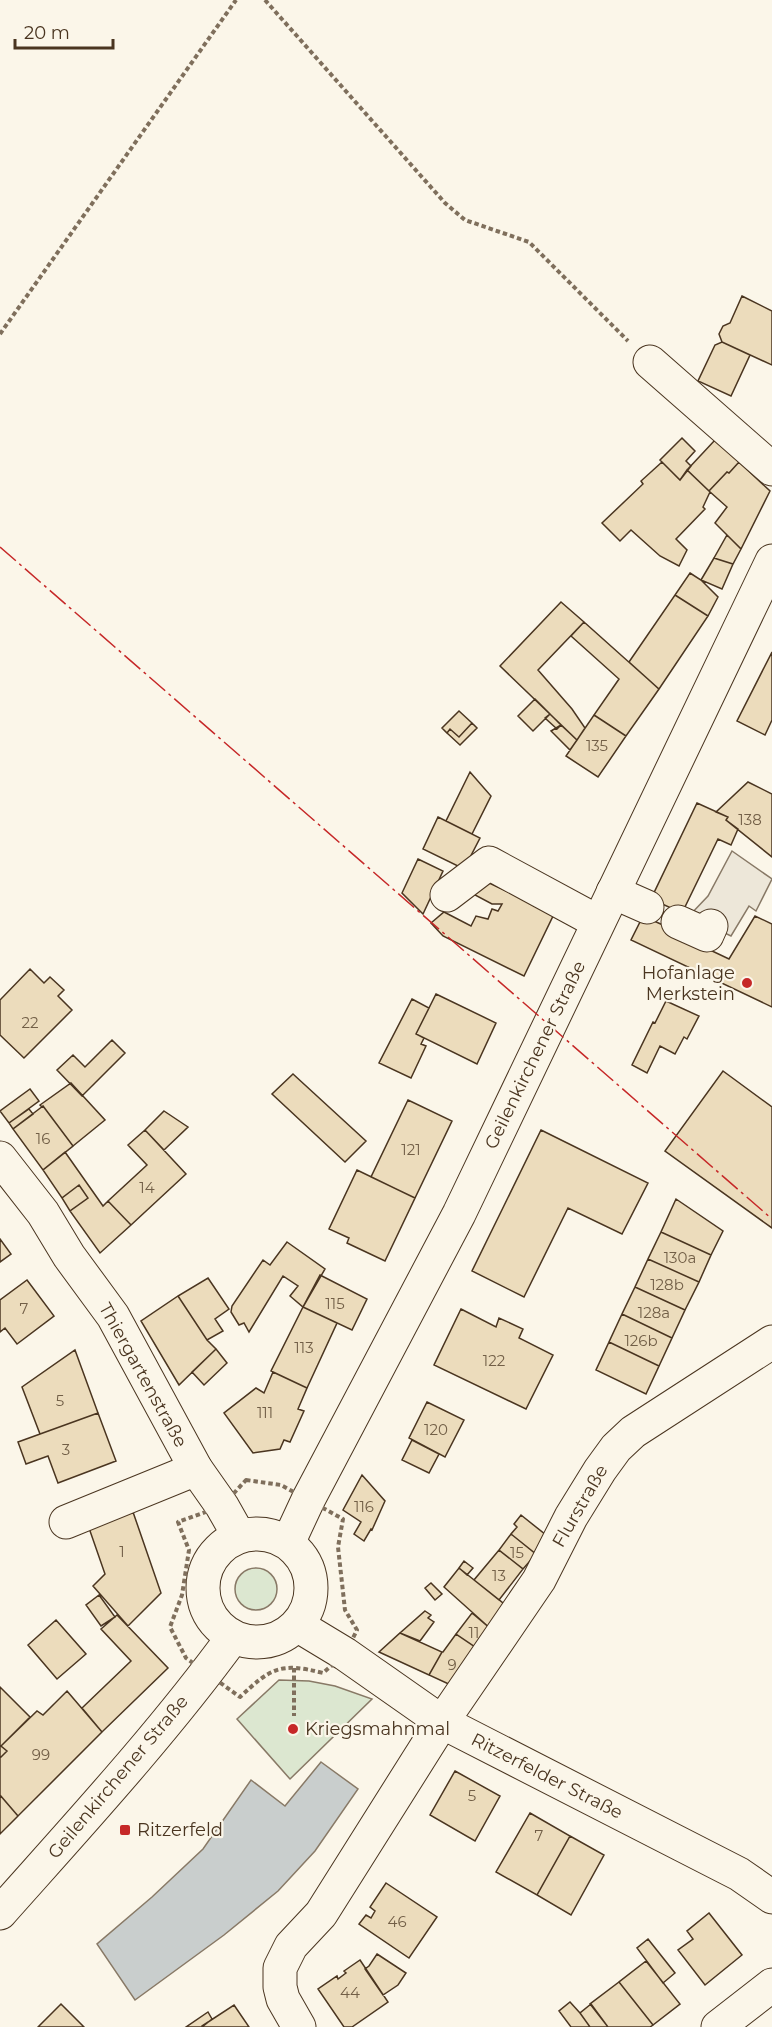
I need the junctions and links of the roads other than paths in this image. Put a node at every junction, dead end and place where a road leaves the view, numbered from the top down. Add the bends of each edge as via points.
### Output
1 (650, 362) road end
2 (772, 469) edge
3 (772, 561) edge
4 (613, 892) junction
5 (447, 895) dead end
6 (647, 907) dead end
7 (598, 922) junction
8 (678, 922) dead end
9 (711, 926) dead end
10 (0, 1158) edge
11 (772, 1342) edge
12 (196, 1469) junction
13 (66, 1522) dead end
14 (239, 1536) junction
15 (288, 1543) junction
16 (297, 1625) junction
17 (233, 1637) junction
18 (442, 1722) junction
19 (772, 1897) edge
20 (0, 1913) edge
21 (772, 1985) edge
22 (299, 2027) edge
23 (718, 2027) edge

1 - 2 main road
3 - 4 main road, Geilenkirchener Straße
4 - 6 main road
4 - 7 main road, Geilenkirchener Straße
5 - 7 main road via 489,863
7 - 15 main road, Geilenkirchener Straße via 459,1214
8 - 9 main road via 707,934
10 - 12 main road, Thiergartenstraße via 114,1316
11 - 18 main road, Flurstraße via 633,1432 616,1448 572,1517 538,1581
12 - 13 main road
12 - 14 main road, Thiergartenstraße
14 - 15 main road via 264,1534
14 - 17 main road via 223,1545 204,1576 203,1594 208,1611 218,1626
15 - 16 main road via 301,1556 312,1591
16 - 17 main road via 283,1636 267,1641 249,1642
16 - 18 main road, Ritzerfelder Straße
17 - 20 main road, Geilenkirchener Straße via 114,1786
18 - 19 main road, Ritzerfelder Straße via 739,1874
18 - 22 main road, Flurstraße via 321,1914 291,1946 280,1968 283,1999
21 - 23 main road

